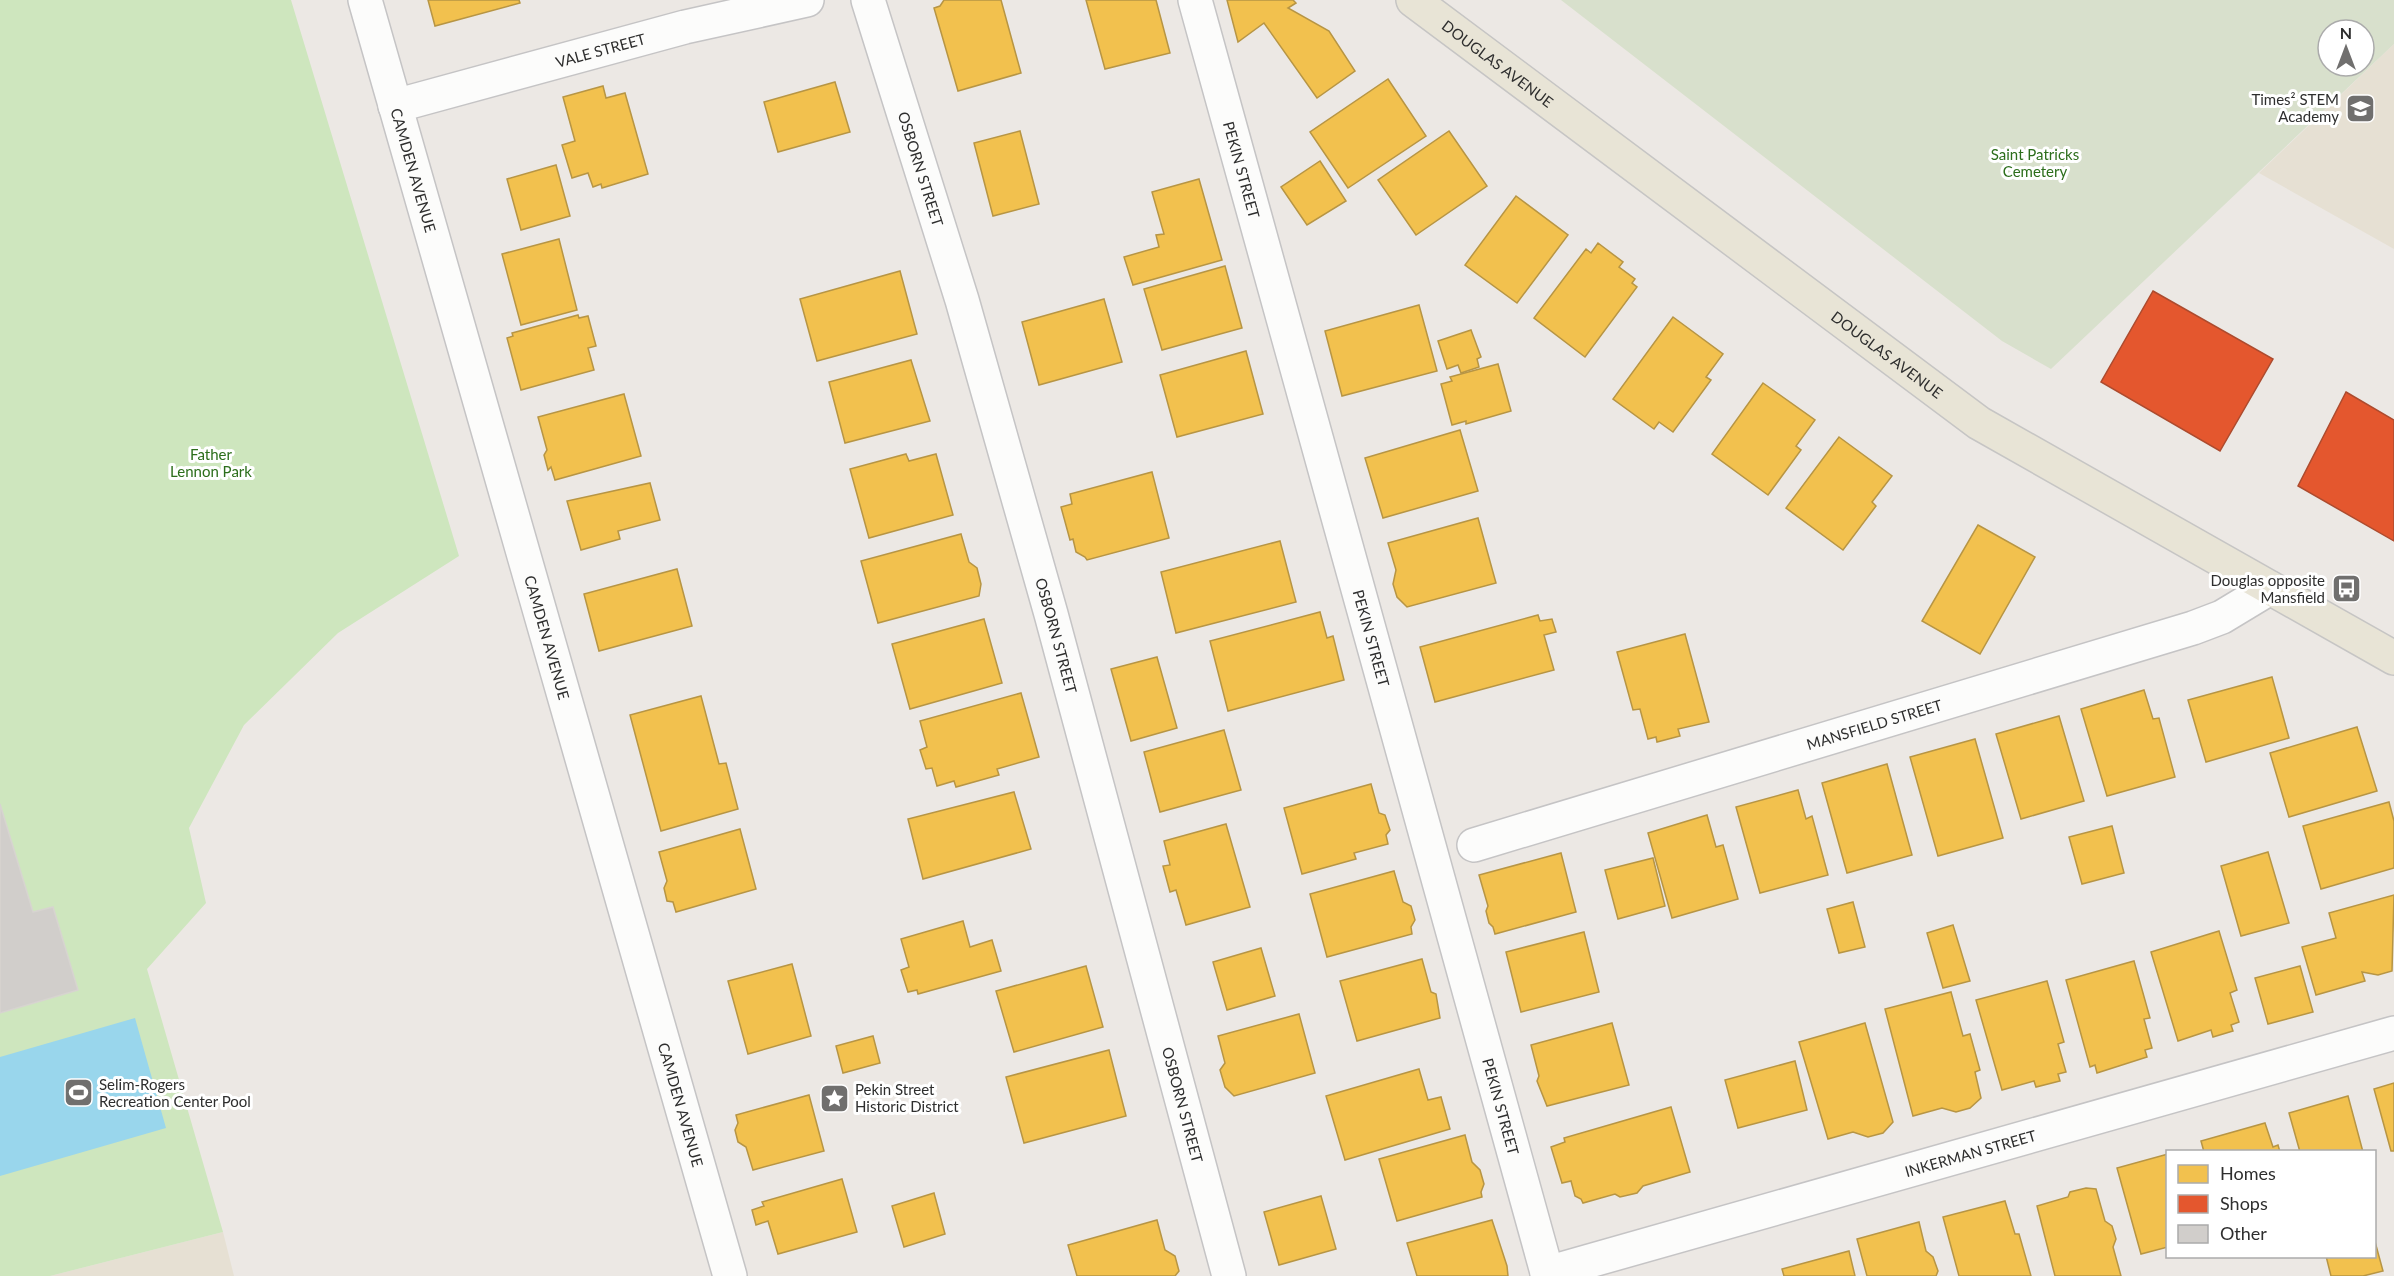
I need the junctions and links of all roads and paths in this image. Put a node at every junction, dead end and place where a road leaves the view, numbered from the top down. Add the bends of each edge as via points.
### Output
1 (365, 0) edge
2 (807, 0) edge
3 (868, 0) edge
4 (1195, 0) edge
5 (1413, 0) edge
6 (395, 106) junction
7 (2270, 588) junction
8 (2394, 658) edge
9 (1474, 845) dead end
10 (2394, 1033) edge
11 (1547, 1275) edge
12 (730, 1276) edge
13 (1229, 1276) edge

1 - 6 street, CAMDEN AVENUE
2 - 6 street, VALE STREET via 686,27
3 - 13 street, OSBORN STREET via 962,300 1045,592
4 - 11 street, PEKIN STREET
5 - 7 main road, DOUGLAS AVENUE via 1979,423
6 - 12 street, CAMDEN AVENUE
7 - 8 main road, DOUGLAS AVENUE
7 - 9 street, MANSFIELD STREET via 2193,628
10 - 11 street, INKERMAN STREET

